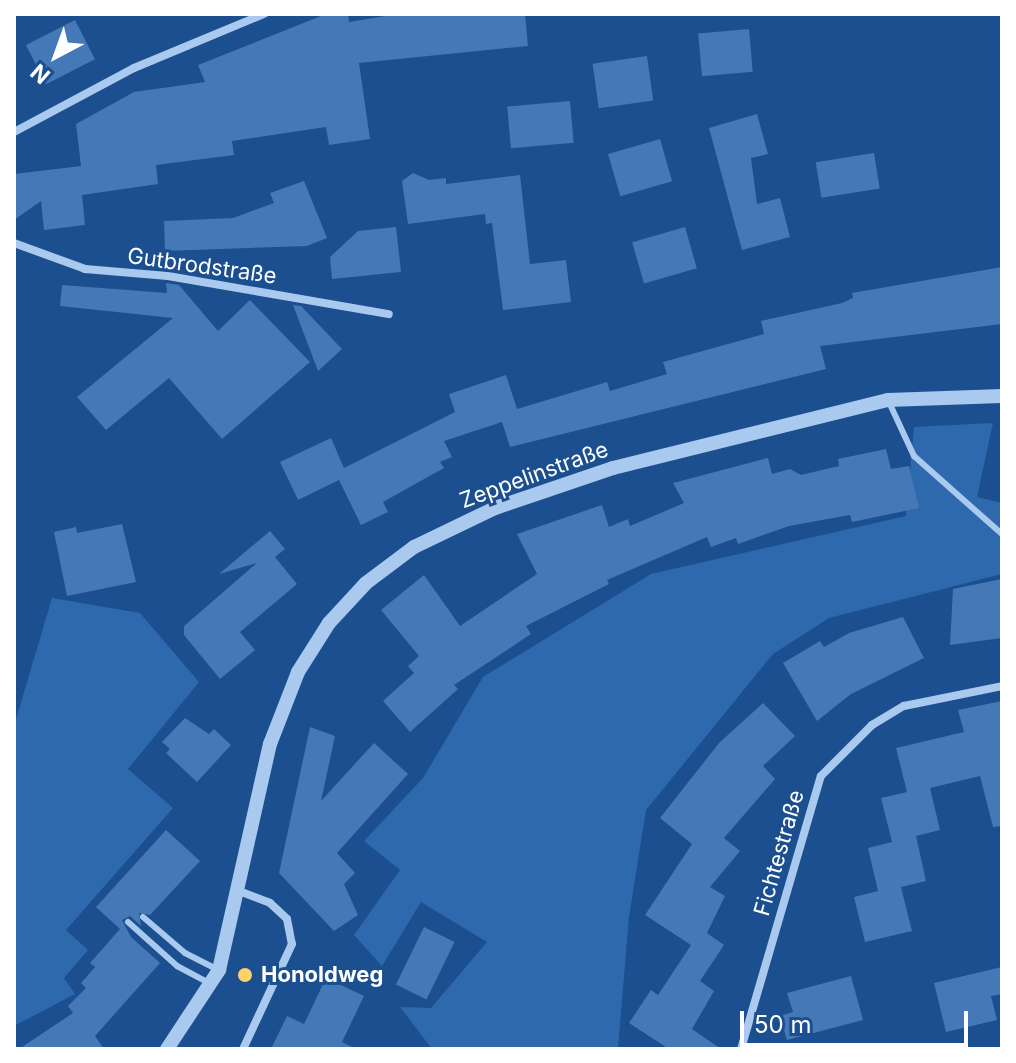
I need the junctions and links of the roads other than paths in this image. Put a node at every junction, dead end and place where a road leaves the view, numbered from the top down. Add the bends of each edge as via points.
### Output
1 (264, 14) edge
2 (14, 132) edge
3 (14, 243) edge
4 (389, 314) dead end
5 (1002, 396) edge
6 (888, 400) junction
7 (1002, 534) edge
8 (1002, 686) edge
9 (239, 891) junction
10 (143, 917) dead end
11 (128, 922) dead end
12 (219, 970) junction
13 (213, 984) junction
14 (167, 1049) edge
15 (243, 1049) edge
16 (741, 1049) edge

1 - 2 street via 134,68
3 - 4 street, Gutbrodstraße via 85,269 168,276
5 - 6 street, Zeppelinstraße
6 - 7 lane via 914,456
6 - 9 street, Zeppelinstraße via 613,468 495,508 414,547 366,583 329,623 298,672 270,744
8 - 16 street, Fichtestraße via 904,706 872,725 821,776
9 - 12 street, Zeppelinstraße
9 - 15 street via 270,903 287,919 292,944
10 - 12 lane via 185,953
11 - 13 lane via 177,966
12 - 13 street, Zeppelinstraße
13 - 14 street, Zeppelinstraße

